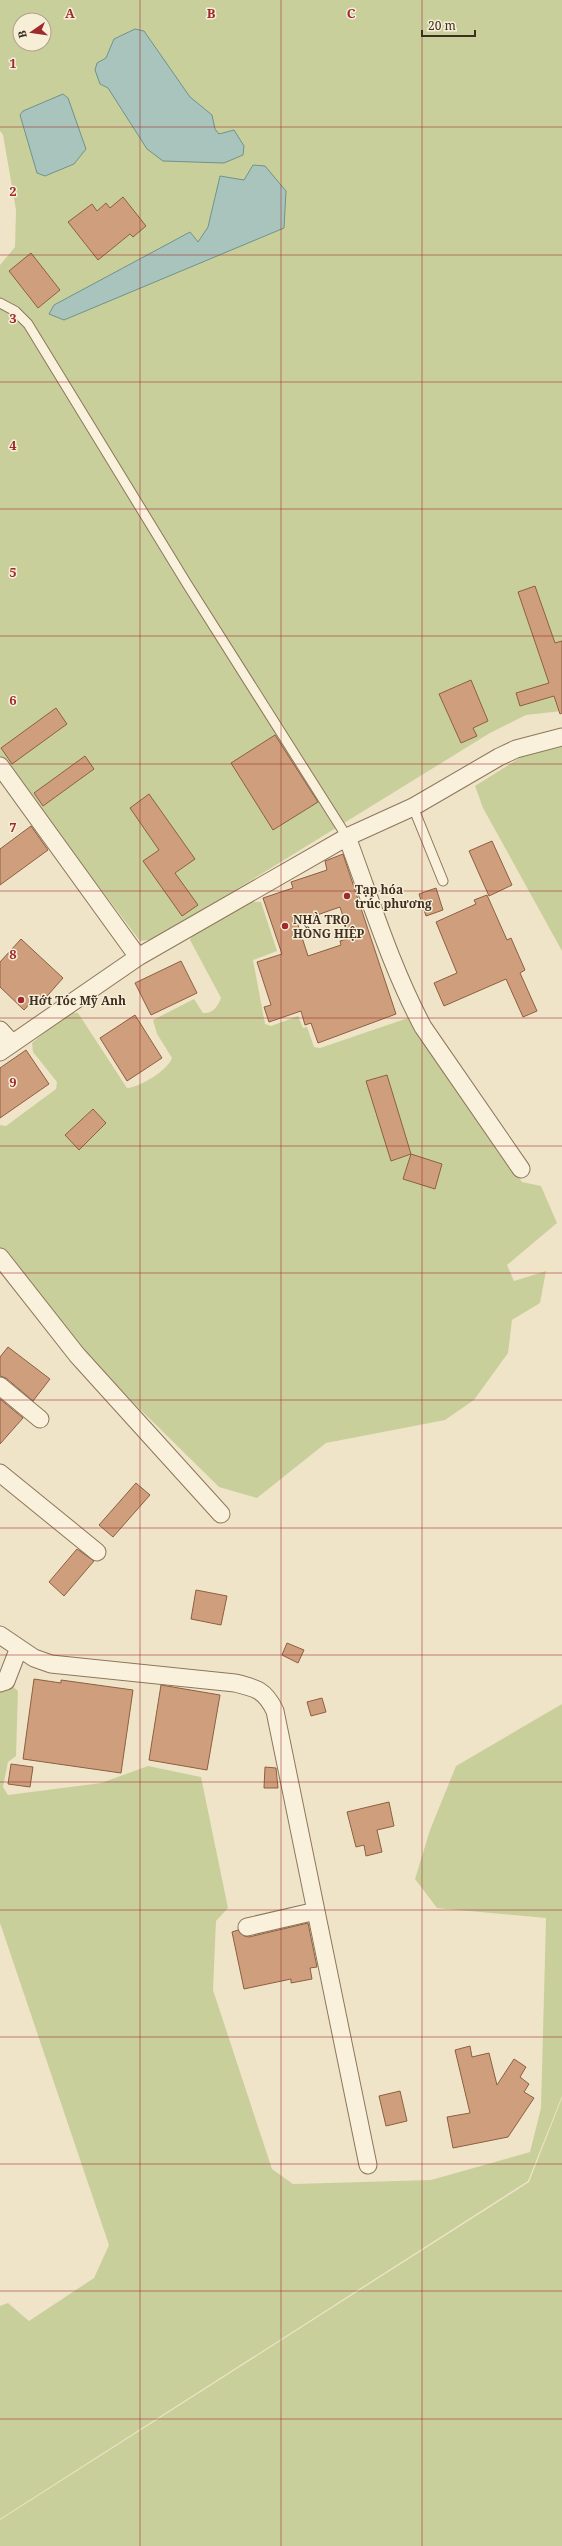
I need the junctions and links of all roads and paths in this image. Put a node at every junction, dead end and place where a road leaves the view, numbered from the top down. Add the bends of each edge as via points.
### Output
1 (0, 303) edge
2 (562, 737) edge
3 (0, 766) edge
4 (413, 807) junction
5 (347, 838) junction
6 (443, 881) dead end
7 (138, 957) junction
8 (0, 1030) edge
9 (6, 1048) edge
10 (522, 1169) dead end
11 (0, 1257) edge
12 (0, 1386) edge
13 (40, 1419) dead end
14 (0, 1473) edge
15 (221, 1514) dead end
16 (97, 1552) dead end
17 (0, 1635) edge
18 (18, 1650) junction
19 (0, 1683) edge
20 (316, 1911) junction
21 (246, 1927) dead end
22 (368, 2165) dead end

1 - 5 lane via 15,311 28,324 187,584
2 - 4 street via 516,749
3 - 7 street
4 - 5 street
4 - 6 lane
5 - 7 street
5 - 10 street via 413,1009
7 - 9 street
8 - 9 street
11 - 15 street via 77,1355
12 - 13 street
14 - 16 street
17 - 18 street
18 - 19 street via 6,1681
18 - 20 street via 51,1664 235,1683 254,1688 268,1697 275,1711
20 - 21 street
20 - 22 street

